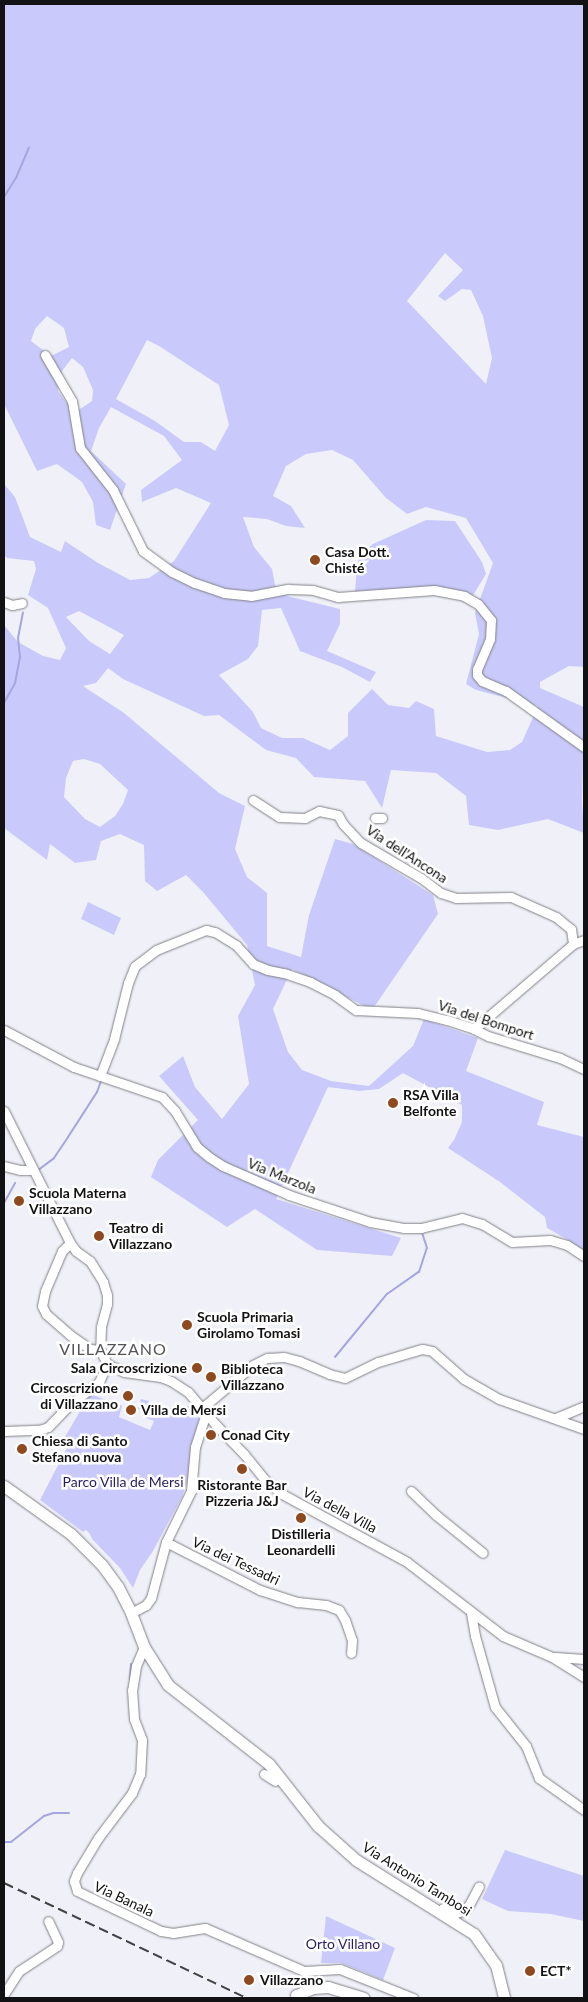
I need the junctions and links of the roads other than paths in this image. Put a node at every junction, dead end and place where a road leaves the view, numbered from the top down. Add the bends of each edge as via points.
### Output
1 (45, 355) dead end
2 (4, 602) edge
3 (22, 603) dead end
4 (584, 747) edge
5 (253, 800) dead end
6 (584, 940) edge
7 (573, 944) junction
8 (474, 1029) junction
9 (4, 1030) edge
10 (584, 1069) edge
11 (100, 1076) junction
12 (4, 1111) edge
13 (4, 1166) edge
14 (32, 1170) junction
15 (70, 1243) junction
16 (584, 1256) edge
17 (100, 1350) junction
18 (107, 1364) junction
19 (584, 1406) edge
20 (204, 1411) junction
21 (556, 1418) junction
22 (584, 1429) edge
23 (4, 1430) edge
24 (4, 1486) edge
25 (410, 1491) dead end
26 (166, 1542) junction
27 (483, 1552) dead end
28 (131, 1613) junction
29 (471, 1613) junction
30 (144, 1647) junction
31 (350, 1653) dead end
32 (552, 1657) junction
33 (584, 1659) edge
34 (584, 1677) edge
35 (584, 1810) edge
36 (479, 1886) dead end
37 (441, 1912) junction
38 (48, 1921) dead end
39 (4, 1994) edge
40 (296, 1995) dead end
41 (363, 1998) edge
42 (413, 1998) edge
43 (504, 1998) edge

1 - 4 street via 72,401 80,448 113,490 143,551 172,572 224,594 251,596 288,589 313,590 338,597 434,590 454,592 478,604 492,620 490,639 477,669 482,681 506,692
2 - 3 street via 12,605
5 - 7 street, Via dell'Ancona via 279,817 306,818 319,811 338,814 361,843 421,878 440,893 456,898 511,897 556,917 571,929
6 - 7 street
7 - 8 street
8 - 10 street, Via del Bomport
8 - 11 street, Via del Bomport via 418,1013 356,1010 310,982 253,964 236,945 206,930 156,950 135,966
9 - 11 street, Via Marzola via 61,1061
11 - 16 street, Via Marzola via 162,1097 208,1157 289,1195 370,1222 404,1228 421,1228 462,1218 482,1224 512,1242 550,1240 567,1245
12 - 14 street
13 - 14 street
14 - 15 street
15 - 17 street via 90,1261 105,1288 107,1304
15 - 17 street via 62,1251 42,1306 46,1314 70,1336 90,1349
17 - 18 street
18 - 20 street, Via della Villa via 133,1374 171,1380 188,1392
18 - 23 street via 99,1382 48,1427
19 - 21 street
20 - 21 street via 253,1365 267,1358 292,1359 345,1378 378,1362 422,1349 432,1351 464,1379 499,1399
20 - 26 street via 195,1448 191,1491
20 - 29 street, Via della Villa via 276,1489 407,1562
21 - 22 street
24 - 28 main road, Via Antonio Tambosi via 86,1548 114,1582
25 - 27 street
26 - 28 street via 151,1598 146,1605
26 - 31 street, Via dei Tessadri via 260,1590 339,1610 352,1640
28 - 30 main road, Via Antonio Tambosi
29 - 32 street, Via della Villa via 503,1636
29 - 35 street via 495,1706 526,1746 539,1778
30 - 37 main road, Via Antonio Tambosi via 168,1685 260,1756 272,1777 349,1855
30 - 42 street, Via Banala via 136,1666 132,1690 134,1719 142,1740 140,1774 132,1793 98,1838 77,1873 74,1881 76,1891 161,1931 173,1933 205,1928 304,1971 340,1969
32 - 33 street
32 - 34 street
36 - 37 street via 462,1911 456,1913 444,1908
37 - 43 main road, Via Antonio Tambosi via 463,1925 483,1943 496,1965
38 - 39 street via 57,1946 20,1971
40 - 41 main road via 313,1988 328,1987

